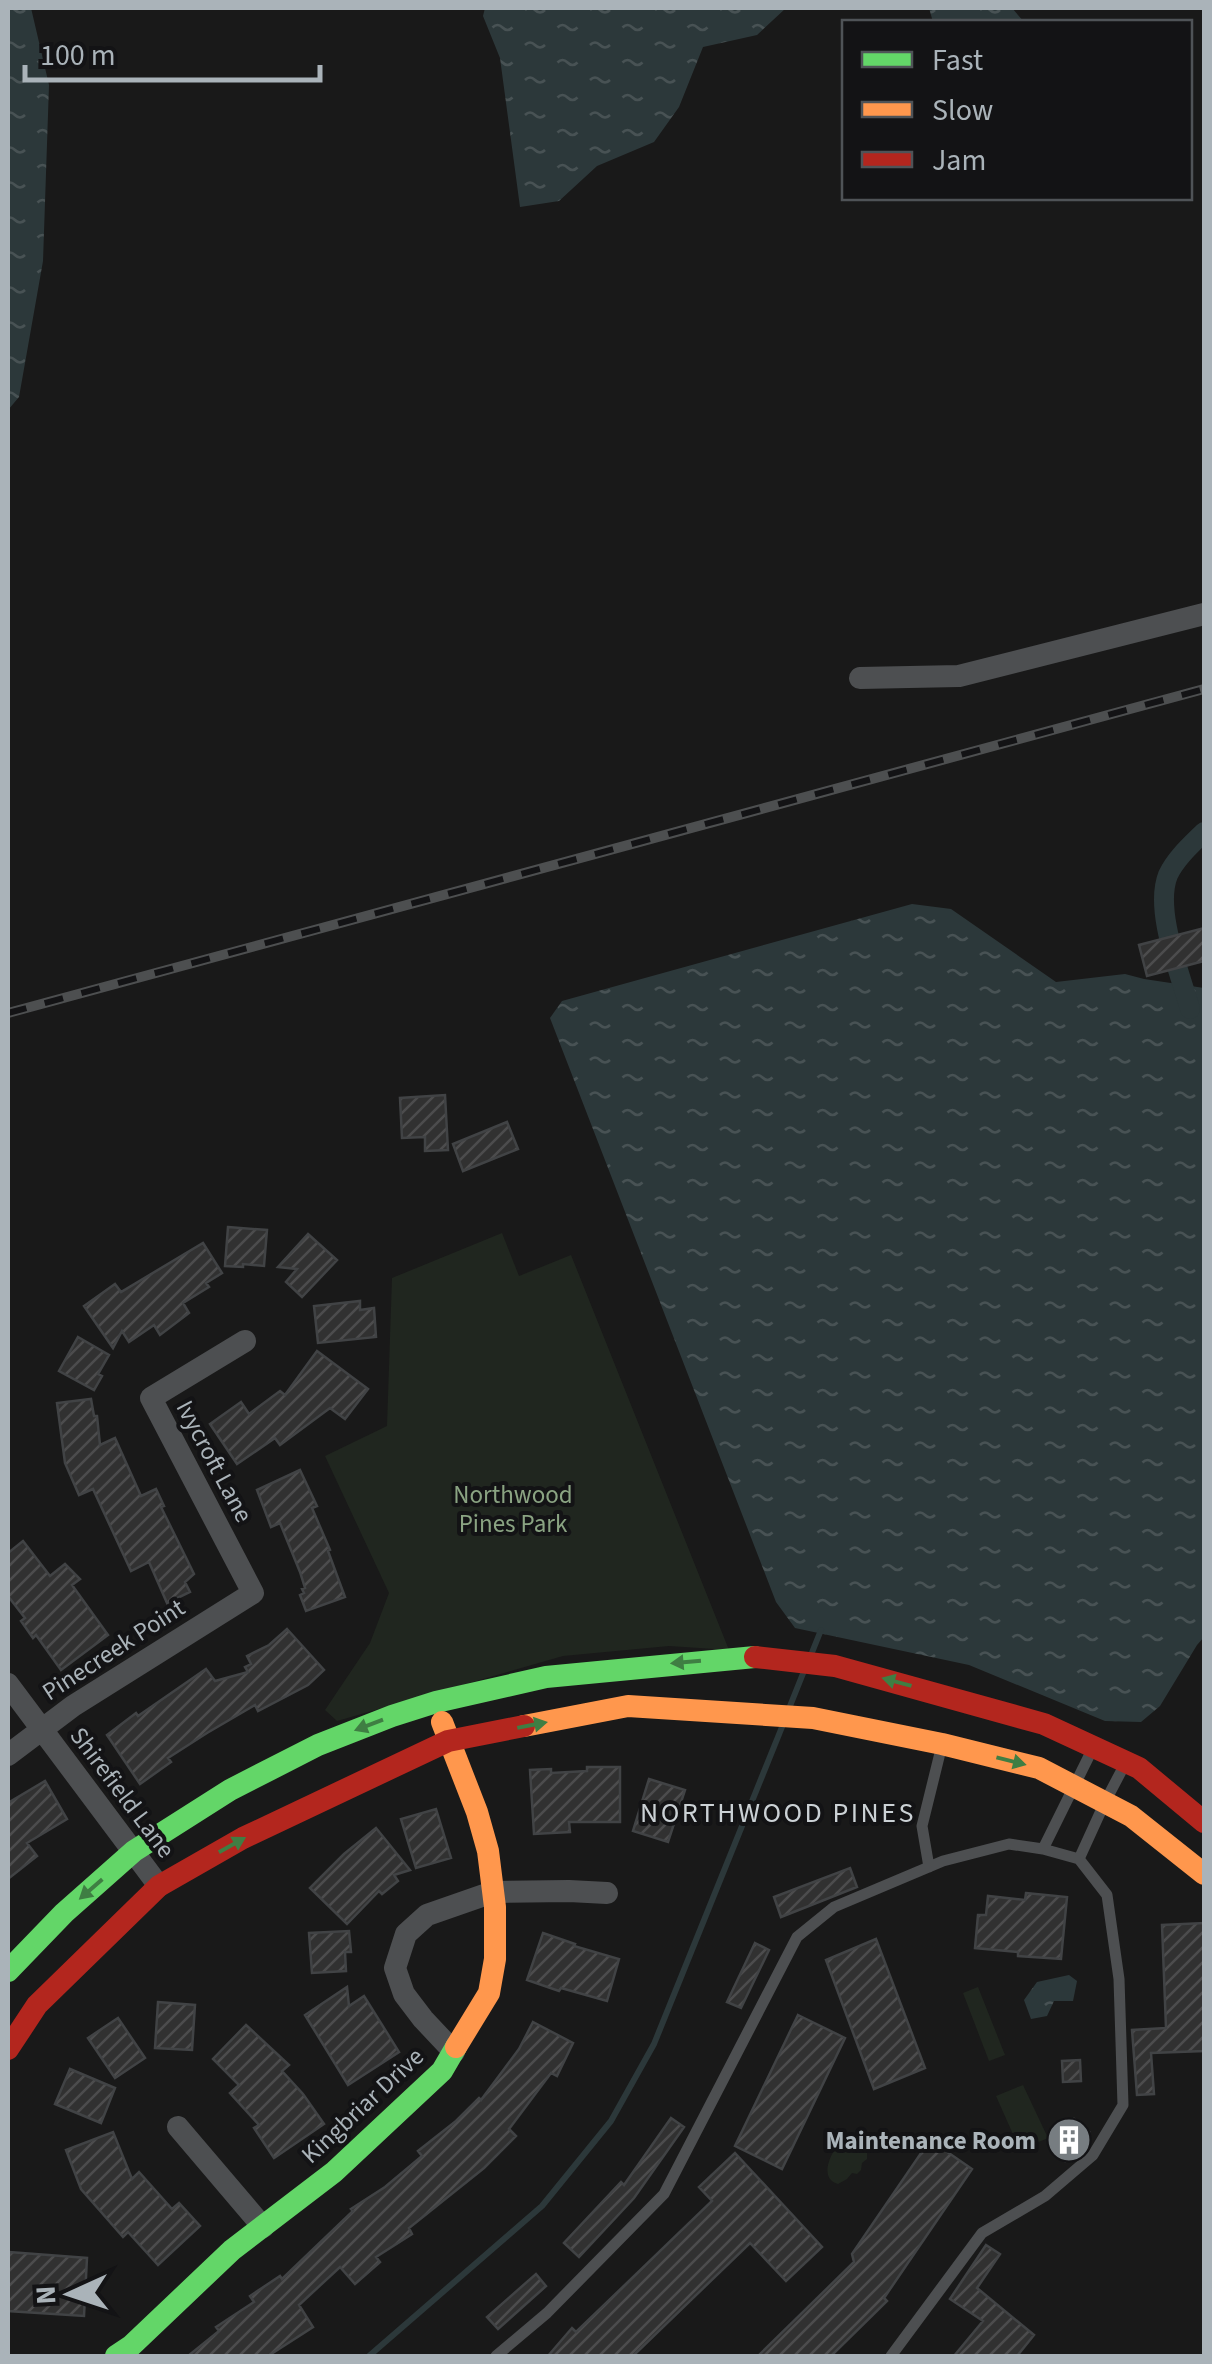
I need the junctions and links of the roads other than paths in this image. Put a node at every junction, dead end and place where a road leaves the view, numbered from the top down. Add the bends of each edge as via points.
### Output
1 (1204, 614) edge
2 (860, 678) dead end
3 (245, 1341) dead end
4 (253, 1594) joint
5 (8, 1684) edge
6 (436, 1702) junction
7 (42, 1729) junction
8 (448, 1741) junction
9 (942, 1744) junction
10 (1094, 1746) junction
11 (8, 1755) edge
12 (1126, 1762) junction
13 (1074, 1786) junction
14 (1104, 1802) junction
15 (1204, 1822) edge
16 (1043, 1848) junction
17 (134, 1851) junction
18 (1079, 1859) junction
19 (929, 1867) junction
20 (1204, 1874) edge
21 (158, 1886) junction
22 (494, 1892) junction
23 (607, 1893) dead end
24 (8, 1971) edge
25 (8, 2049) edge
26 (454, 2052) junction
27 (178, 2127) dead end
28 (263, 2226) junction
29 (116, 2356) edge
30 (496, 2356) edge
31 (891, 2356) edge

1 - 2 street via 959,676
3 - 4 street, Ivycroft Lane via 151,1398
4 - 7 street, Pinecreek Point
5 - 7 street, Shirefield Lane
6 - 8 street, Kingbriar Drive
10 -> 6 street via 1044,1724 835,1666 750,1656 546,1677
6 -> 17 street via 282,1762
7 - 11 street, Pinecreek Point
7 - 17 street, Shirefield Lane
8 -> 9 street via 628,1706 813,1718
21 -> 8 street
8 - 22 street, Kingbriar Drive via 477,1812
9 -> 13 street via 1038,1768
9 - 19 lane via 922,1826
10 - 12 street
10 - 13 lane
12 - 14 lane
12 - 15 street
13 - 14 street
13 - 16 lane
14 - 18 lane
14 - 20 street
16 - 18 lane
16 - 19 lane via 1010,1844
17 - 21 street, Shirefield Lane
17 -> 24 street
18 - 31 lane via 1107,1895 1119,1979 1123,2104 1092,2155 1044,2196 982,2233
19 - 30 lane via 834,1907 797,1937 664,2194
21 - 25 street via 37,2005
22 - 23 street
22 - 26 street, Kingbriar Drive via 489,1992
22 - 26 street via 427,1915 406,1934 395,1968 404,1994
26 - 28 street, Kingbriar Drive via 442,2072 334,2172
27 - 28 street
28 - 29 street, Kingbriar Drive

